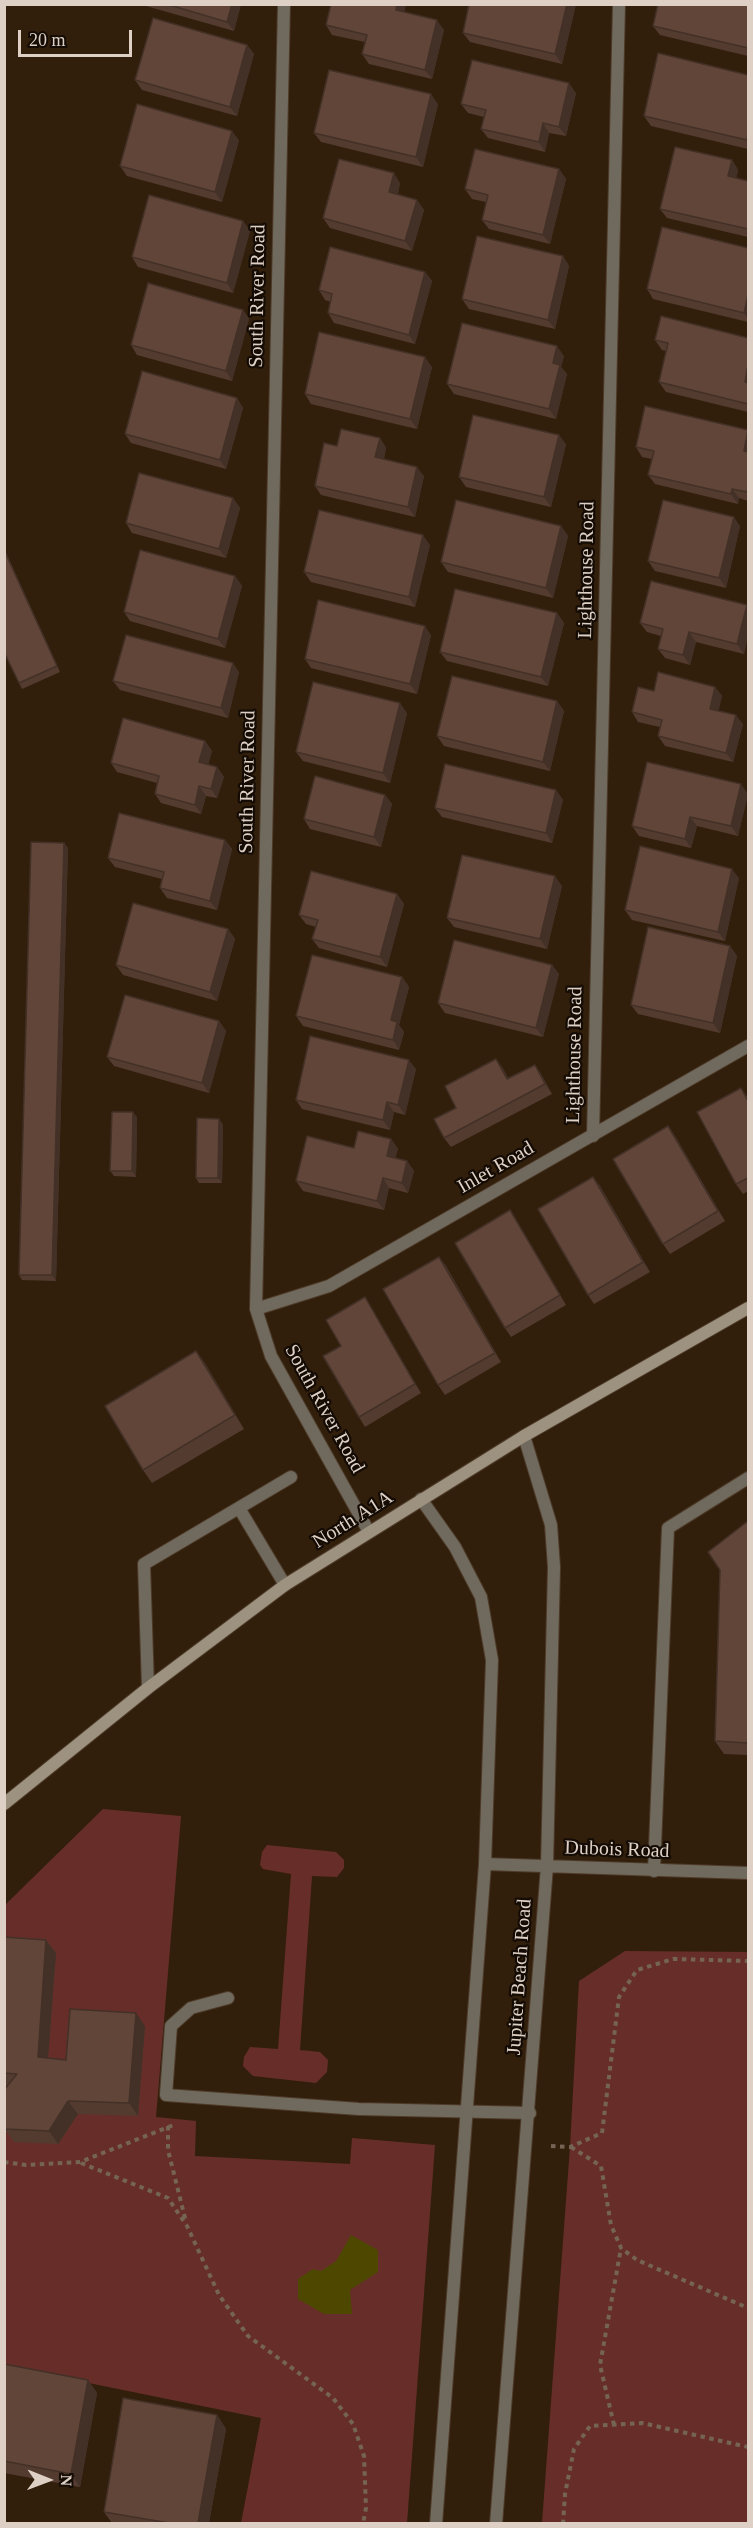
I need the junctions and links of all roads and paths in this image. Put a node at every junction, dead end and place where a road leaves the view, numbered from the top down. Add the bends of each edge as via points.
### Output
1 (284, 4) edge
2 (620, 4) edge
3 (748, 1046) edge
4 (593, 1136) junction
5 (748, 1308) edge
6 (256, 1309) junction
7 (524, 1436) junction
8 (291, 1477) dead end
9 (748, 1478) edge
10 (421, 1499) junction
11 (239, 1508) junction
12 (369, 1532) junction
13 (285, 1585) junction
14 (148, 1688) junction
15 (4, 1804) edge
16 (485, 1863) junction
17 (547, 1866) junction
18 (654, 1871) junction
19 (748, 1873) edge
20 (748, 1961) edge
21 (228, 1998) dead end
22 (467, 2112) junction
23 (530, 2113) junction
24 (168, 2126) dead end
25 (4, 2162) edge
26 (188, 2226) junction
27 (621, 2248) junction
28 (748, 2308) edge
29 (614, 2425) junction
30 (748, 2447) edge
31 (363, 2523) edge
32 (436, 2523) edge
33 (496, 2523) edge
34 (563, 2523) edge

1 - 6 street, South River Road
2 - 4 street, Lighthouse Road
3 - 4 street, Inlet Road
4 - 6 street, Inlet Road via 329,1286
5 - 7 street, North A1A
6 - 12 street, South River Road via 271,1356
7 - 10 street, North A1A
7 - 17 street, Jupiter Beach Road via 551,1524 554,1567
8 - 11 street
9 - 18 street via 668,1528
10 - 12 street, North A1A
10 - 16 street via 452,1543 481,1597 490,1650
11 - 13 street
11 - 14 street via 144,1564
12 - 13 street, North A1A
13 - 14 street, North A1A
14 - 15 street, North A1A
16 - 17 street, Dubois Road
16 - 22 street
17 - 18 street, Dubois Road
17 - 23 street, Jupiter Beach Road
18 - 19 street, Dubois Road
20 - 27 path via 673,1959 637,1970 619,1997 602,2133 570,2147 601,2166 611,2225
21 - 22 street via 191,2008 171,2026 166,2095 358,2109
22 - 23 street
22 - 32 street
23 - 33 street, Jupiter Beach Road
24 - 26 path via 168,2150
25 - 26 path via 80,2162 168,2198
26 - 31 path via 219,2295 248,2336 333,2398 353,2424 364,2456
27 - 28 path via 637,2260
27 - 29 path via 600,2365
29 - 30 path via 642,2423
29 - 34 path via 590,2426 574,2448

